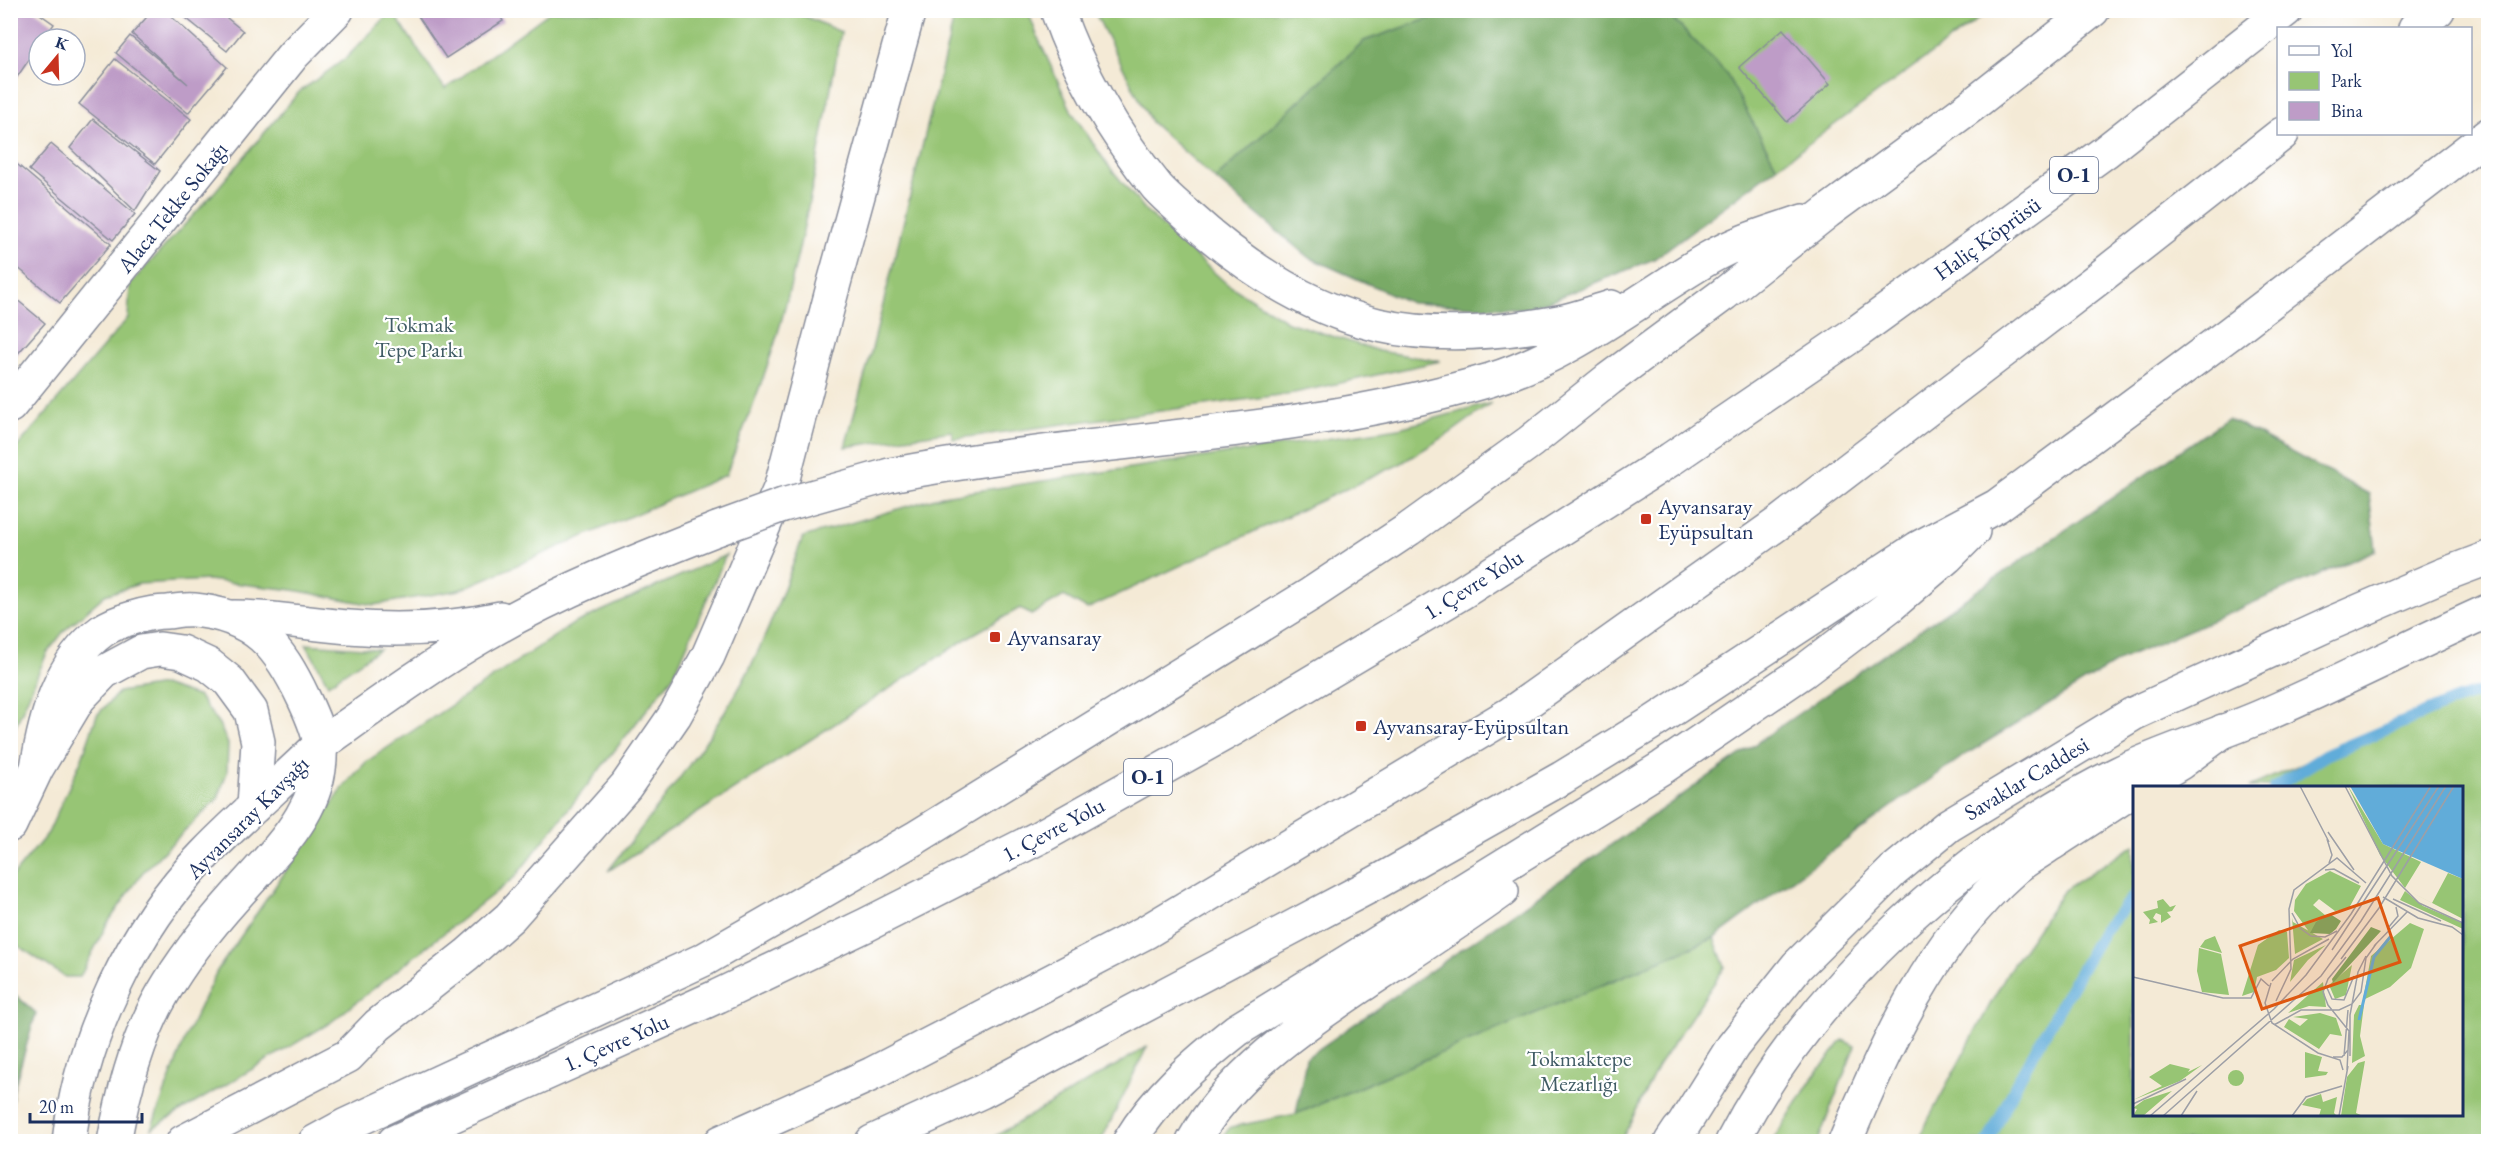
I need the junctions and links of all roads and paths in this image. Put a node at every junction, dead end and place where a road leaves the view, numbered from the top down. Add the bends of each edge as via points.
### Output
1 (337, 10) edge
2 (909, 10) edge
3 (1057, 10) edge
4 (2093, 10) edge
5 (2286, 10) edge
6 (2438, 10) edge
7 (2416, 27) edge
8 (2281, 135) edge
9 (2488, 135) edge
10 (1827, 212) junction
11 (1656, 293) junction
12 (1857, 332) joint
13 (10, 406) edge
14 (1997, 506) junction
15 (2488, 549) edge
16 (2488, 558) edge
17 (2443, 575) junction
18 (2488, 611) edge
19 (525, 613) junction
20 (234, 617) junction
21 (2223, 731) junction
22 (320, 745) junction
23 (1663, 767) junction
24 (37, 768) junction
25 (2141, 786) edge
26 (2133, 791) edge
27 (254, 807) junction
28 (10, 825) edge
29 (1674, 1138) edge
30 (69, 1142) edge
31 (114, 1142) edge
32 (183, 1142) edge
33 (315, 1142) edge
34 (394, 1142) edge
35 (721, 1142) edge
36 (872, 1142) edge
37 (1129, 1142) edge
38 (1193, 1142) edge
39 (1732, 1142) edge
40 (1845, 1142) edge

1 - 13 main road, Alaca Tekke Sokağı via 294,56
2 - 32 main road via 781,486 708,657 675,715 619,795 510,917 467,955 378,1026 348,1056
3 - 11 main road via 1073,55 1107,117 1158,189 1214,239 1267,277 1326,307 1378,325 1428,332 1484,332 1560,322
4 - 10 main road
5 - 12 main road, Haliç Köprüsü / O-1 via 2105,152
6 - 7 main road
8 - 35 main road via 1724,563 1510,714 1146,932 873,1074
9 - 14 main road
10 - 11 main road via 1750,239 1710,258
10 - 33 main road via 1530,442 1409,529 1311,594 917,837 705,959
11 - 19 main road, bridge via 1562,350 1492,379 1314,420 1027,453 890,475 783,505 717,529 646,556
12 - 34 main road, 1. Çevre Yolu / O-1 via 1671,459 1461,593 1233,729 1040,837 718,996
14 - 23 main road via 1947,557 1890,605 1804,671
14 - 36 main road via 1918,548 1608,749 1374,885 981,1092
15 - 17 main road
16 - 17 main road, Savaklar Caddesi
17 - 29 main road, Savaklar Caddesi via 2133,714 1949,825 1893,870 1797,966 1733,1046
18 - 21 main road, Savaklar Caddesi
19 - 20 main road via 482,622 399,629
19 - 22 main road via 483,635
20 - 22 main road via 273,647 291,671
20 - 24 main road via 192,610 160,612 103,630 77,656 55,696 43,726
21 - 25 main road
21 - 39 main road, Savaklar Caddesi via 2117,774 2050,811 1923,905 1878,945 1832,996 1766,1085
22 - 27 main road, Ayvansaray Kavşağı
22 - 31 main road, Ayvansaray Kavşağı via 318,771 304,815 194,947 161,996 122,1097
23 - 37 main road via 1237,1030 1193,1064 1161,1097
23 - 38 main road via 1549,859 1278,1047 1224,1098
24 - 27 main road via 79,698 104,672 141,652 181,652 209,665 229,681 251,711 258,742
24 - 28 main road
26 - 40 main road via 2015,868 1978,903 1943,950 1879,1060
27 - 30 main road, Ayvansaray Kavşağı via 203,856 126,961 101,1014 82,1071

